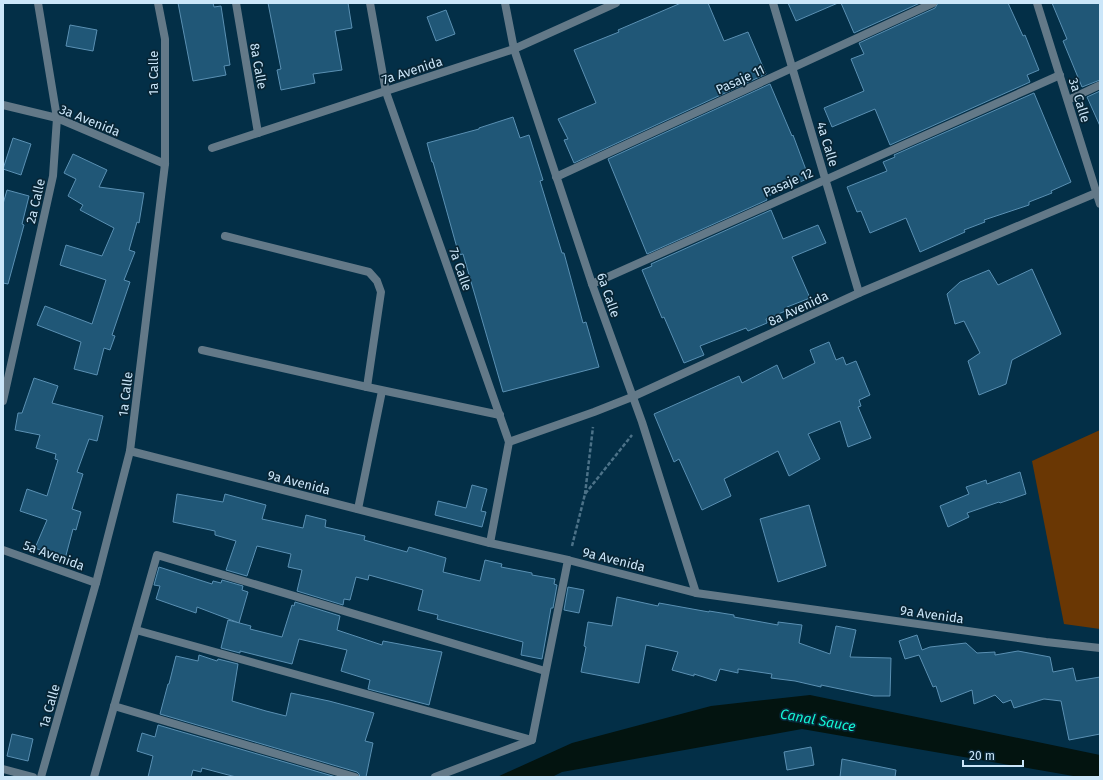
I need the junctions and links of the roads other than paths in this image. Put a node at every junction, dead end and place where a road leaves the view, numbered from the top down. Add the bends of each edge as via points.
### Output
1 (38, 3) edge
2 (158, 3) edge
3 (236, 3) edge
4 (370, 3) edge
5 (505, 3) edge
6 (616, 3) edge
7 (773, 3) edge
8 (933, 3) edge
9 (1037, 3) edge
10 (514, 49) junction
11 (792, 69) junction
12 (1060, 75) junction
13 (1100, 85) edge
14 (386, 92) junction
15 (1068, 100) junction
16 (3, 105) edge
17 (56, 118) junction
18 (258, 133) junction
19 (212, 148) dead end
20 (165, 164) junction
21 (556, 177) junction
22 (826, 178) junction
23 (1096, 193) junction
24 (1100, 204) edge
25 (225, 236) dead end
26 (592, 284) junction
27 (860, 293) junction
28 (202, 350) dead end
29 (367, 388) junction
30 (382, 391) junction
31 (632, 397) junction
32 (3, 401) edge
33 (500, 415) junction
34 (509, 442) junction
35 (130, 451) junction
36 (358, 510) junction
37 (490, 543) junction
38 (3, 550) edge
39 (568, 560) junction
40 (96, 583) junction
41 (696, 593) junction
42 (136, 630) junction
43 (1100, 648) edge
44 (546, 671) junction
45 (114, 706) junction
46 (532, 740) junction
47 (3, 768) edge
48 (33, 777) edge
49 (42, 777) edge
50 (95, 777) edge
51 (356, 777) edge
52 (435, 777) edge

1 - 17 street, 2a Calle
2 - 20 street, 1a Calle via 165,39
3 - 18 street, 8a Calle
4 - 14 street, 7a Calle
5 - 10 street, 6a Calle
6 - 10 street, 7a Avenida
7 - 11 street, 4a Calle
8 - 11 street, Pasaje 11
9 - 12 street, 3a Calle
10 - 14 street, 7a Avenida
10 - 21 street, 6a Calle
11 - 21 street, Pasaje 11
11 - 22 street, 4a Calle
12 - 15 street, 3a Calle
12 - 22 street, Pasaje 12
13 - 15 street
14 - 18 street, 7a Avenida
14 - 33 street, 7a Calle
15 - 23 street, 3a Calle
16 - 17 street, 3a Avenida
17 - 20 street, 3a Avenida
17 - 32 street, 2a Calle via 53,176
18 - 19 street, 7a Avenida
20 - 35 street, 1a Calle
21 - 26 street, 6a Calle
22 - 26 street, Pasaje 12
22 - 27 street, 4a Calle
23 - 24 street, 3a Calle
23 - 27 street, 8a Avenida
25 - 29 street via 369,272 377,281 381,292
26 - 31 street, 6a Calle
27 - 31 street, 8a Avenida
28 - 29 street
29 - 30 street
30 - 33 street
30 - 36 street
31 - 34 street, 8a Avenida
31 - 41 street, 6a Calle
33 - 34 street, 7a Calle
34 - 37 street, 7a Calle
35 - 36 street, 9a Avenida
35 - 40 street, 1a Calle
36 - 37 street, 9a Avenida
37 - 39 street, 9a Avenida
38 - 40 street, 5a Avenida
39 - 41 street, 9a Avenida
39 - 44 street
40 - 49 street, 1a Calle
41 - 43 street, 9a Avenida
42 - 44 street via 157,555
42 - 45 street
42 - 46 street
44 - 46 street
45 - 50 street
45 - 51 street
46 - 52 street
47 - 48 street

